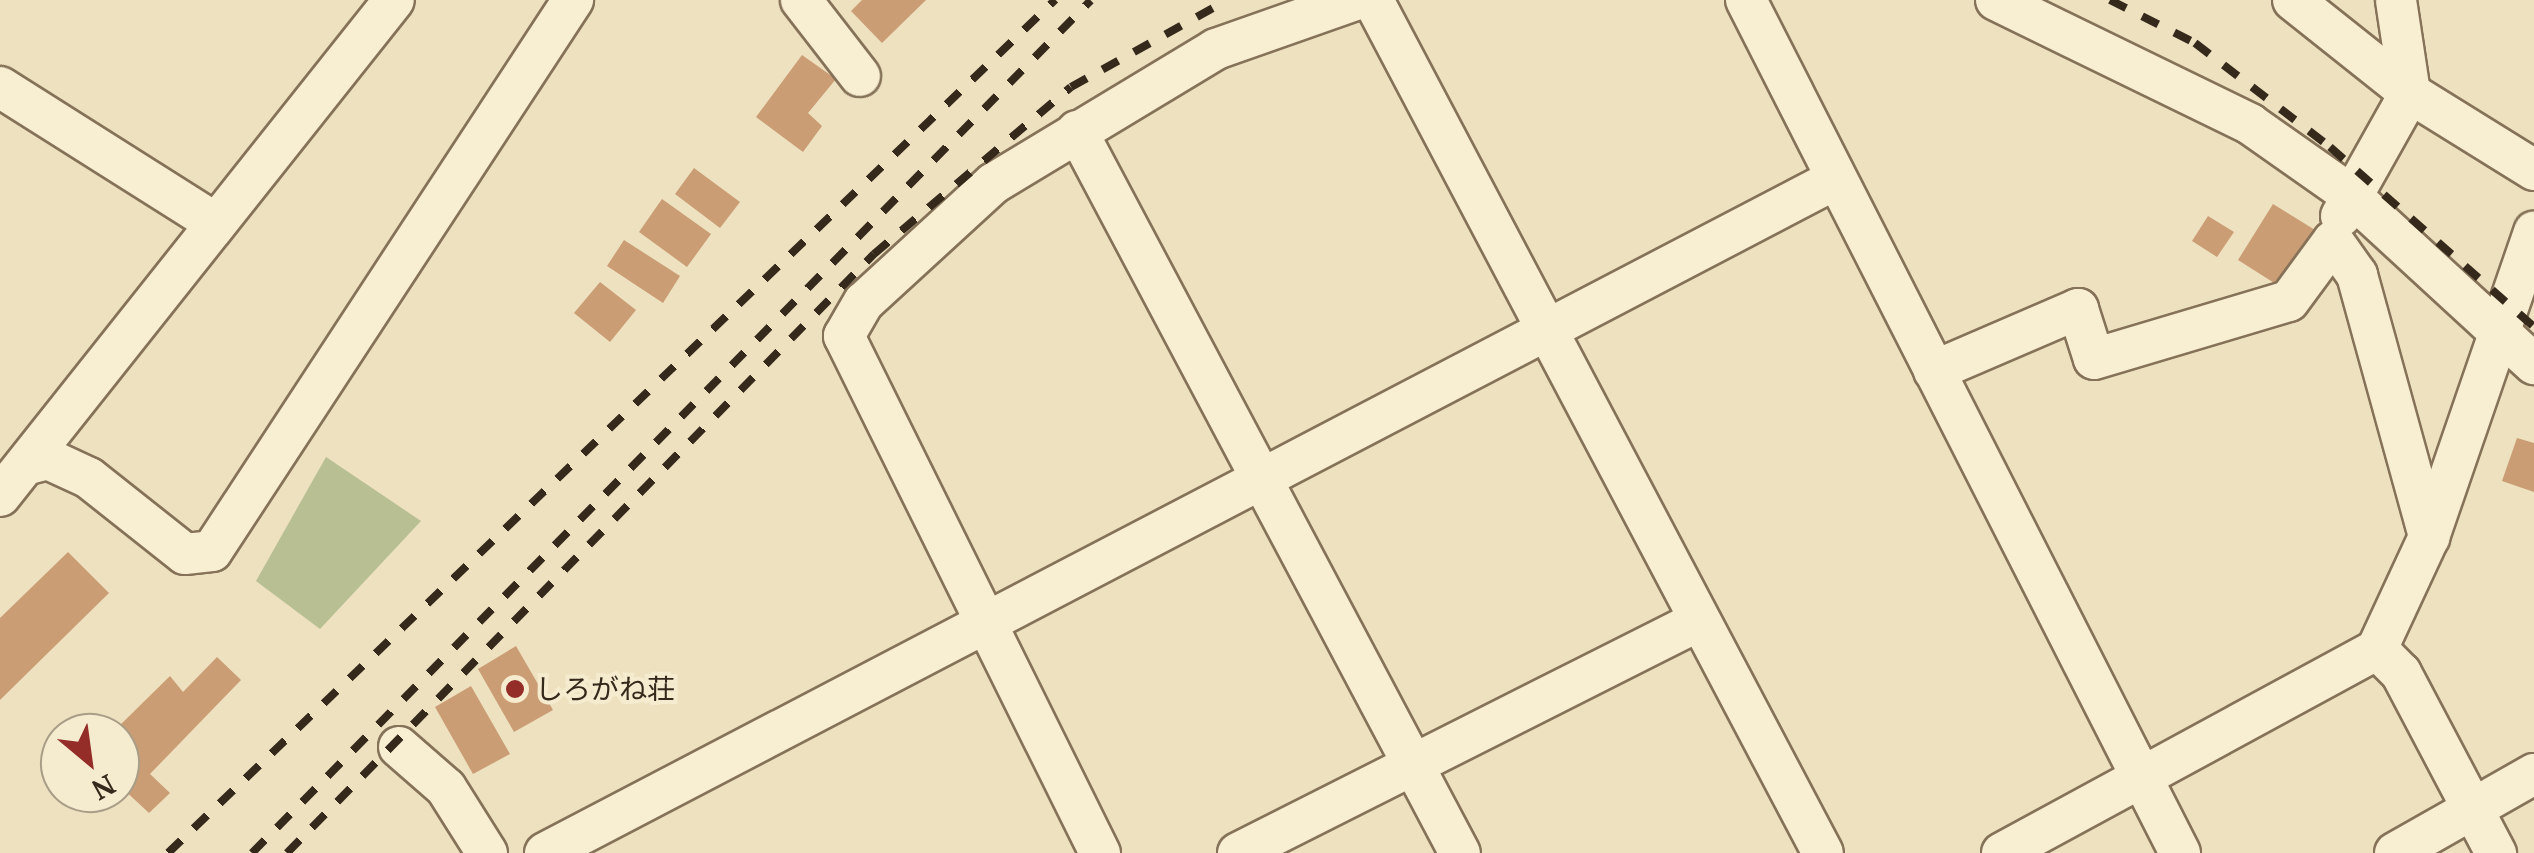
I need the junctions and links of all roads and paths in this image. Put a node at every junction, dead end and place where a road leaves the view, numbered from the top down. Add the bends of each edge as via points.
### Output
1 (394, 0) edge
2 (573, 0) edge
3 (801, 0) edge
4 (1355, 0) edge
5 (1373, 0) edge
6 (1746, 0) edge
7 (1996, 0) edge
8 (2293, 0) edge
9 (2396, 0) edge
10 (2076, 16) edge
11 (860, 76) dead end
12 (0, 87) edge
13 (2410, 93) junction
14 (1077, 131) junction
15 (2534, 170) edge
16 (1836, 178) junction
17 (2348, 194) junction
18 (215, 224) junction
19 (2534, 232) edge
20 (2332, 241) junction
21 (1545, 330) junction
22 (2500, 332) junction
23 (2534, 364) edge
24 (1934, 372) junction
25 (29, 464) junction
26 (1262, 478) junction
27 (0, 496) edge
28 (2429, 537) junction
29 (1696, 622) junction
30 (982, 624) junction
31 (2377, 650) junction
32 (399, 746) dead end
33 (1411, 766) junction
34 (2534, 774) edge
35 (2142, 780) junction
36 (2472, 808) junction
37 (486, 853) edge
38 (544, 853) edge
39 (1100, 853) edge
40 (1238, 853) edge
41 (1460, 853) edge
42 (1823, 853) edge
43 (2002, 853) edge
44 (2180, 853) edge
45 (2395, 853) edge
46 (2496, 853) edge

1 - 18 street
2 - 25 street via 212,552 186,554 89,478 48,459
3 - 11 street
4 - 14 street via 1216,50
5 - 21 street
6 - 16 street
7 - 10 street
8 - 13 street
9 - 13 street
10 - 17 street
12 - 18 street
13 - 15 street
13 - 17 street
14 - 26 street
14 - 30 street via 994,184 864,302 844,336
16 - 21 street
16 - 24 street
17 - 20 street
17 - 22 street
18 - 25 street
19 - 22 street
20 - 24 street via 2289,301 2094,358 2078,309
20 - 28 street via 2357,275
21 - 26 street
21 - 29 street
22 - 23 street
22 - 28 street
24 - 35 street
25 - 27 street
26 - 30 street
26 - 33 street
28 - 31 street
29 - 33 street
29 - 42 street
30 - 38 street
30 - 39 street
31 - 35 street
31 - 36 street via 2401,673
32 - 37 street via 446,788
33 - 40 street
33 - 41 street
34 - 36 street
35 - 43 street
35 - 44 street
36 - 45 street
36 - 46 street

